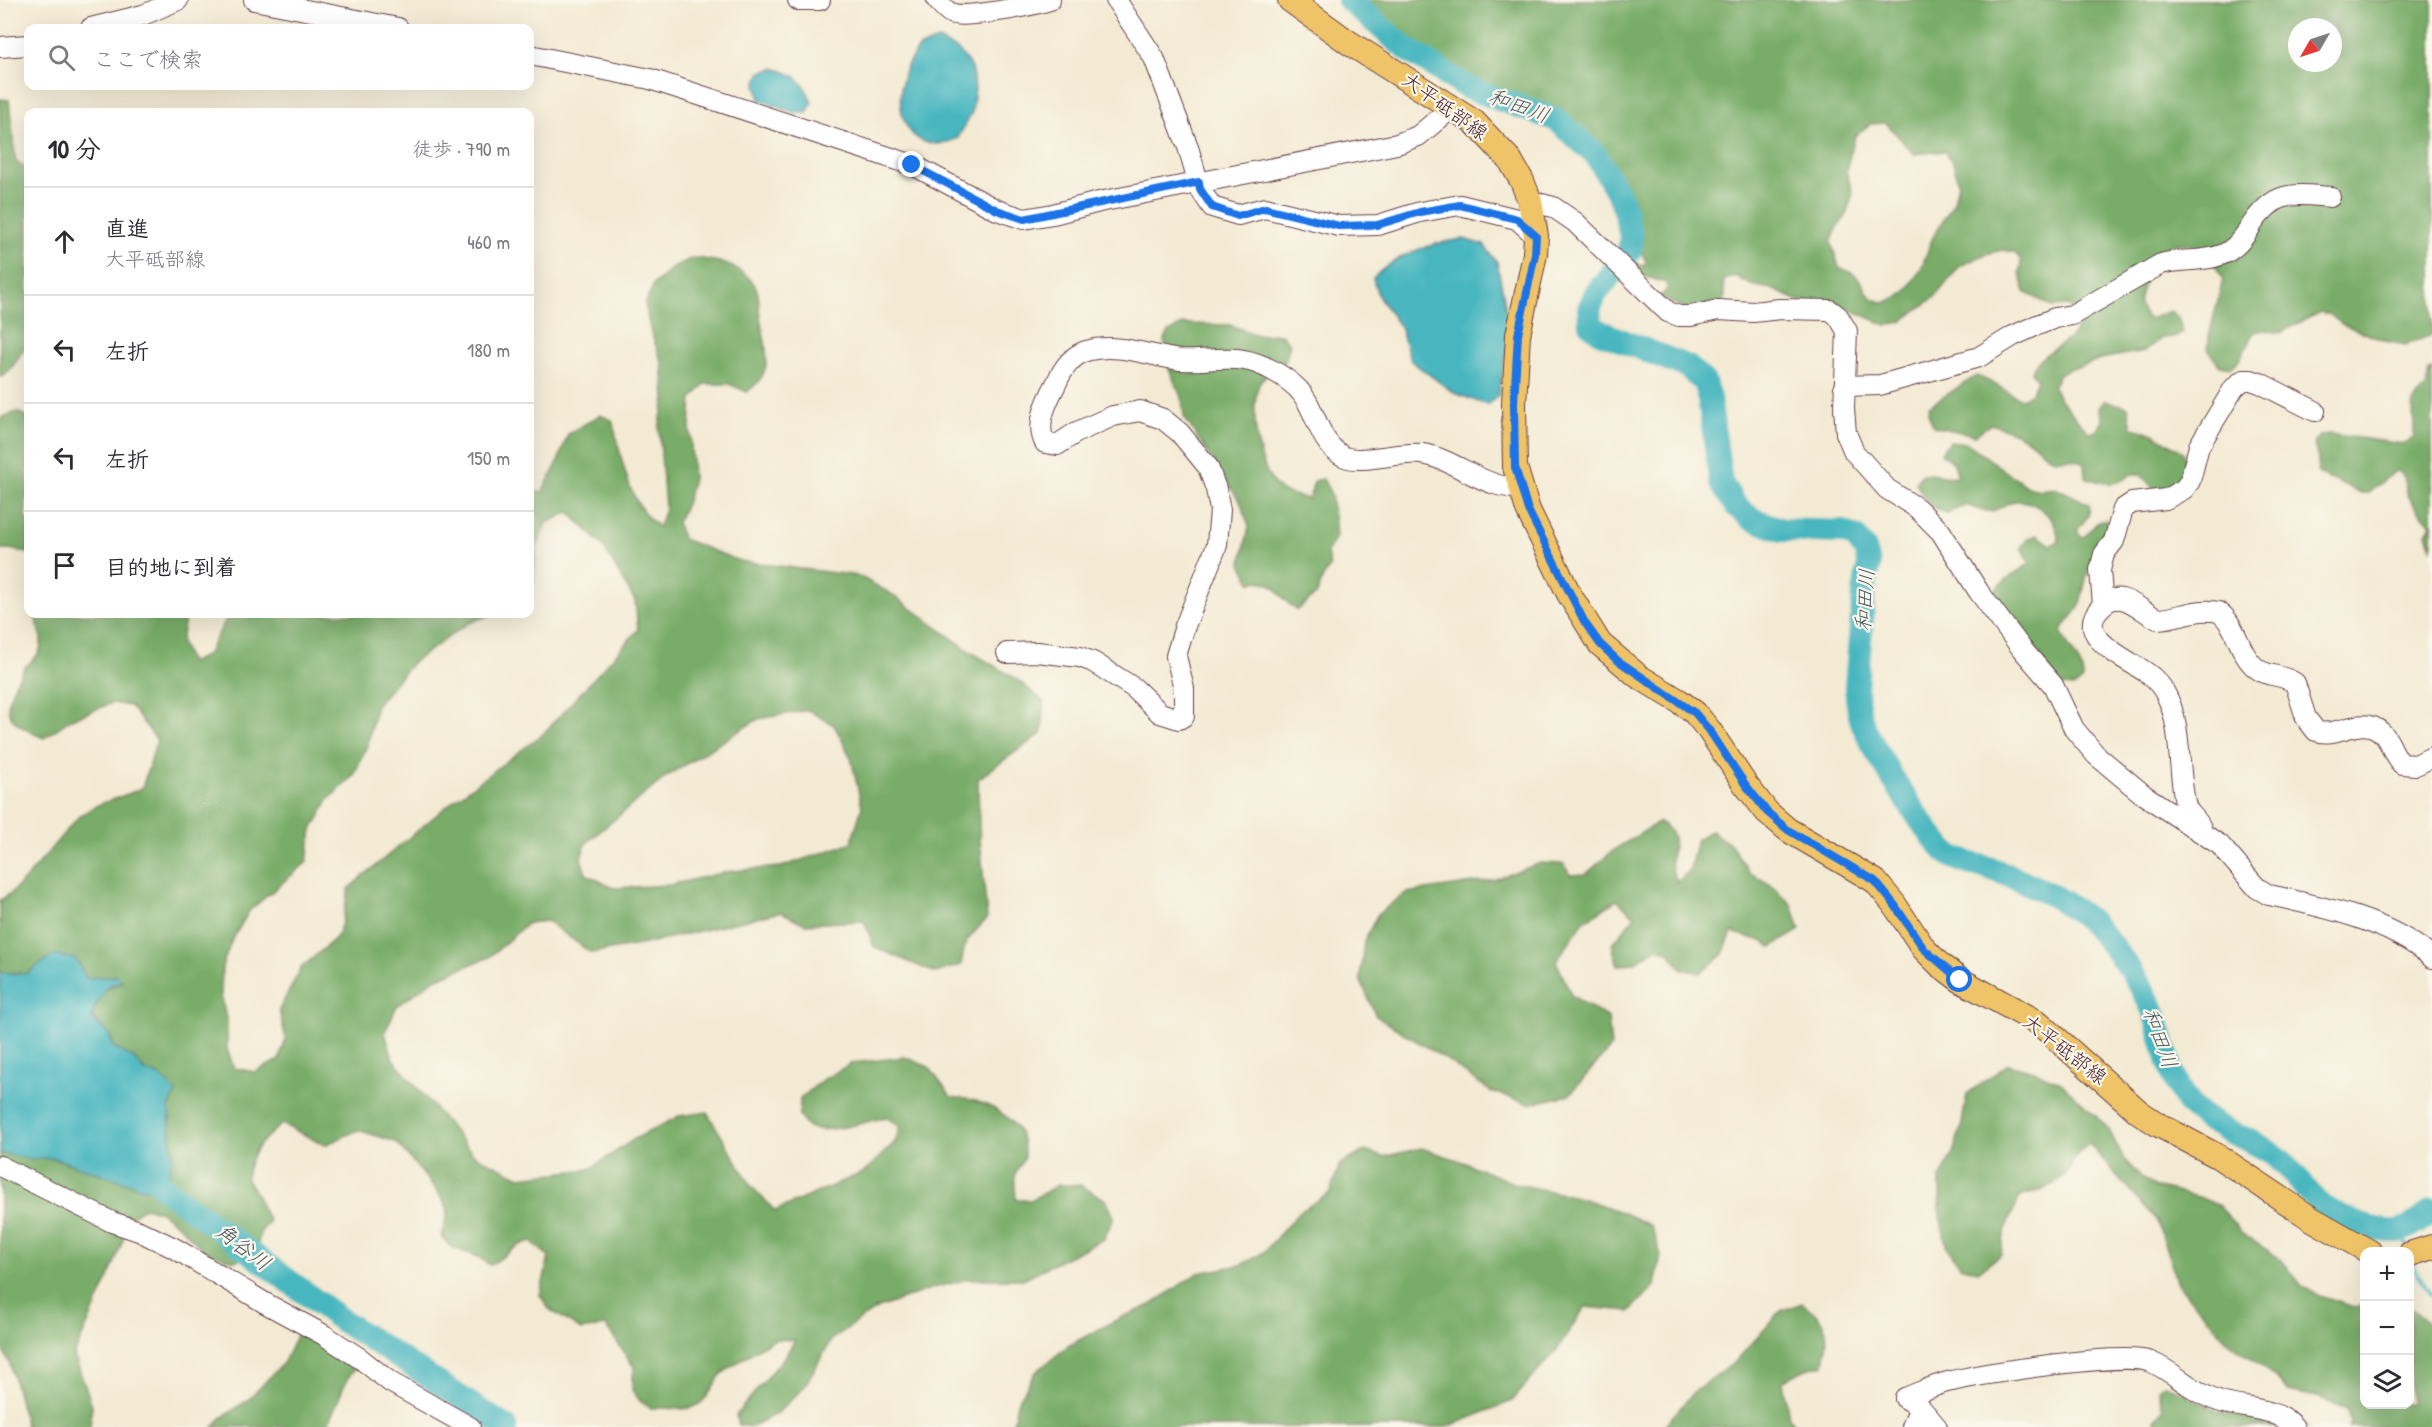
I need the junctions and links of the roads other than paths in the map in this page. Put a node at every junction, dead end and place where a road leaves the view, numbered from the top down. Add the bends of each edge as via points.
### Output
1 (178, 0) edge
2 (254, 0) edge
3 (798, 0) edge
4 (820, 0) edge
5 (937, 0) edge
6 (1050, 0) edge
7 (1116, 0) edge
8 (1290, 0) edge
9 (106, 24) edge
10 (377, 24) edge
11 (24, 45) edge
12 (0, 47) edge
13 (534, 56) edge
14 (1453, 107) junction
15 (1199, 182) junction
16 (2330, 197) dead end
17 (1530, 201) junction
18 (1536, 236) junction
19 (1844, 386) junction
20 (2315, 411) dead end
21 (1520, 489) junction
22 (2103, 605) junction
23 (1007, 653) dead end
24 (2432, 757) edge
25 (2204, 833) junction
26 (2432, 958) edge
27 (0, 1166) edge
28 (2363, 1247) edge
29 (2432, 1247) edge
30 (2414, 1252) edge
31 (1920, 1407) junction
32 (470, 1427) edge
33 (1912, 1427) edge
34 (1936, 1427) edge
35 (2294, 1427) edge

1 - 9 street via 143,15
2 - 10 street
3 - 4 street
5 - 6 street via 951,14 968,16
7 - 15 street via 1154,58
8 - 14 main road, 大平砥部線
11 - 12 street
13 - 15 street via 650,79 912,165 997,210 1024,219
14 - 15 street via 1418,136 1397,144
14 - 17 main road, 大平砥部線 via 1474,122 1510,160
15 - 18 street via 1212,207 1238,216 1265,208 1339,226 1377,225 1460,205 1517,219
16 - 19 street via 2284,195 2264,209 2229,251 2162,264 2072,315 2035,326 1979,357 1880,386
17 - 18 main road, 大平砥部線
17 - 19 street via 1553,207 1575,222 1668,312 1679,316 1718,310 1830,310 1847,331
18 - 21 main road, 大平砥部線 via 1518,335 1515,381 1515,467
19 - 25 street via 1846,433 1854,452 1887,489 1917,508 1941,532 1979,592 2053,685 2084,743 2144,795
20 - 22 street via 2251,380 2243,380 2234,388 2199,446 2190,481 2184,489 2166,499 2132,503 2123,509 2100,570
21 - 23 street via 1497,485 1422,454 1346,457 1321,433 1297,388 1268,368 1244,360 1182,360 1101,349 1084,352 1065,366 1045,406 1041,435 1045,444 1057,445 1113,416 1140,411 1163,419 1180,433 1208,467 1216,489 1220,510 1217,545 1176,656 1184,689 1184,716 1179,719 1160,712 1134,688 1080,657
21 - 28 main road, 大平砥部線 via 1569,594 1600,644 1638,676 1695,713 1767,812 1788,830 1875,881 1940,965 2039,1023 2139,1112
22 - 24 street via 2116,599 2127,600 2158,619 2201,610 2219,612 2231,624 2256,669 2295,683 2306,718 2316,731 2329,734 2354,726 2372,727 2385,736 2402,764 2416,765
22 - 25 street via 2095,615 2099,639 2117,657 2152,677 2171,704 2187,809
25 - 26 street via 2220,845 2257,888 2375,925 2411,942
27 - 32 street via 111,1222 176,1249 324,1335 390,1382
29 - 30 main road
31 - 33 street
31 - 34 street
31 - 35 street via 1905,1398 1950,1381 2109,1359 2150,1361 2217,1401 2275,1413

